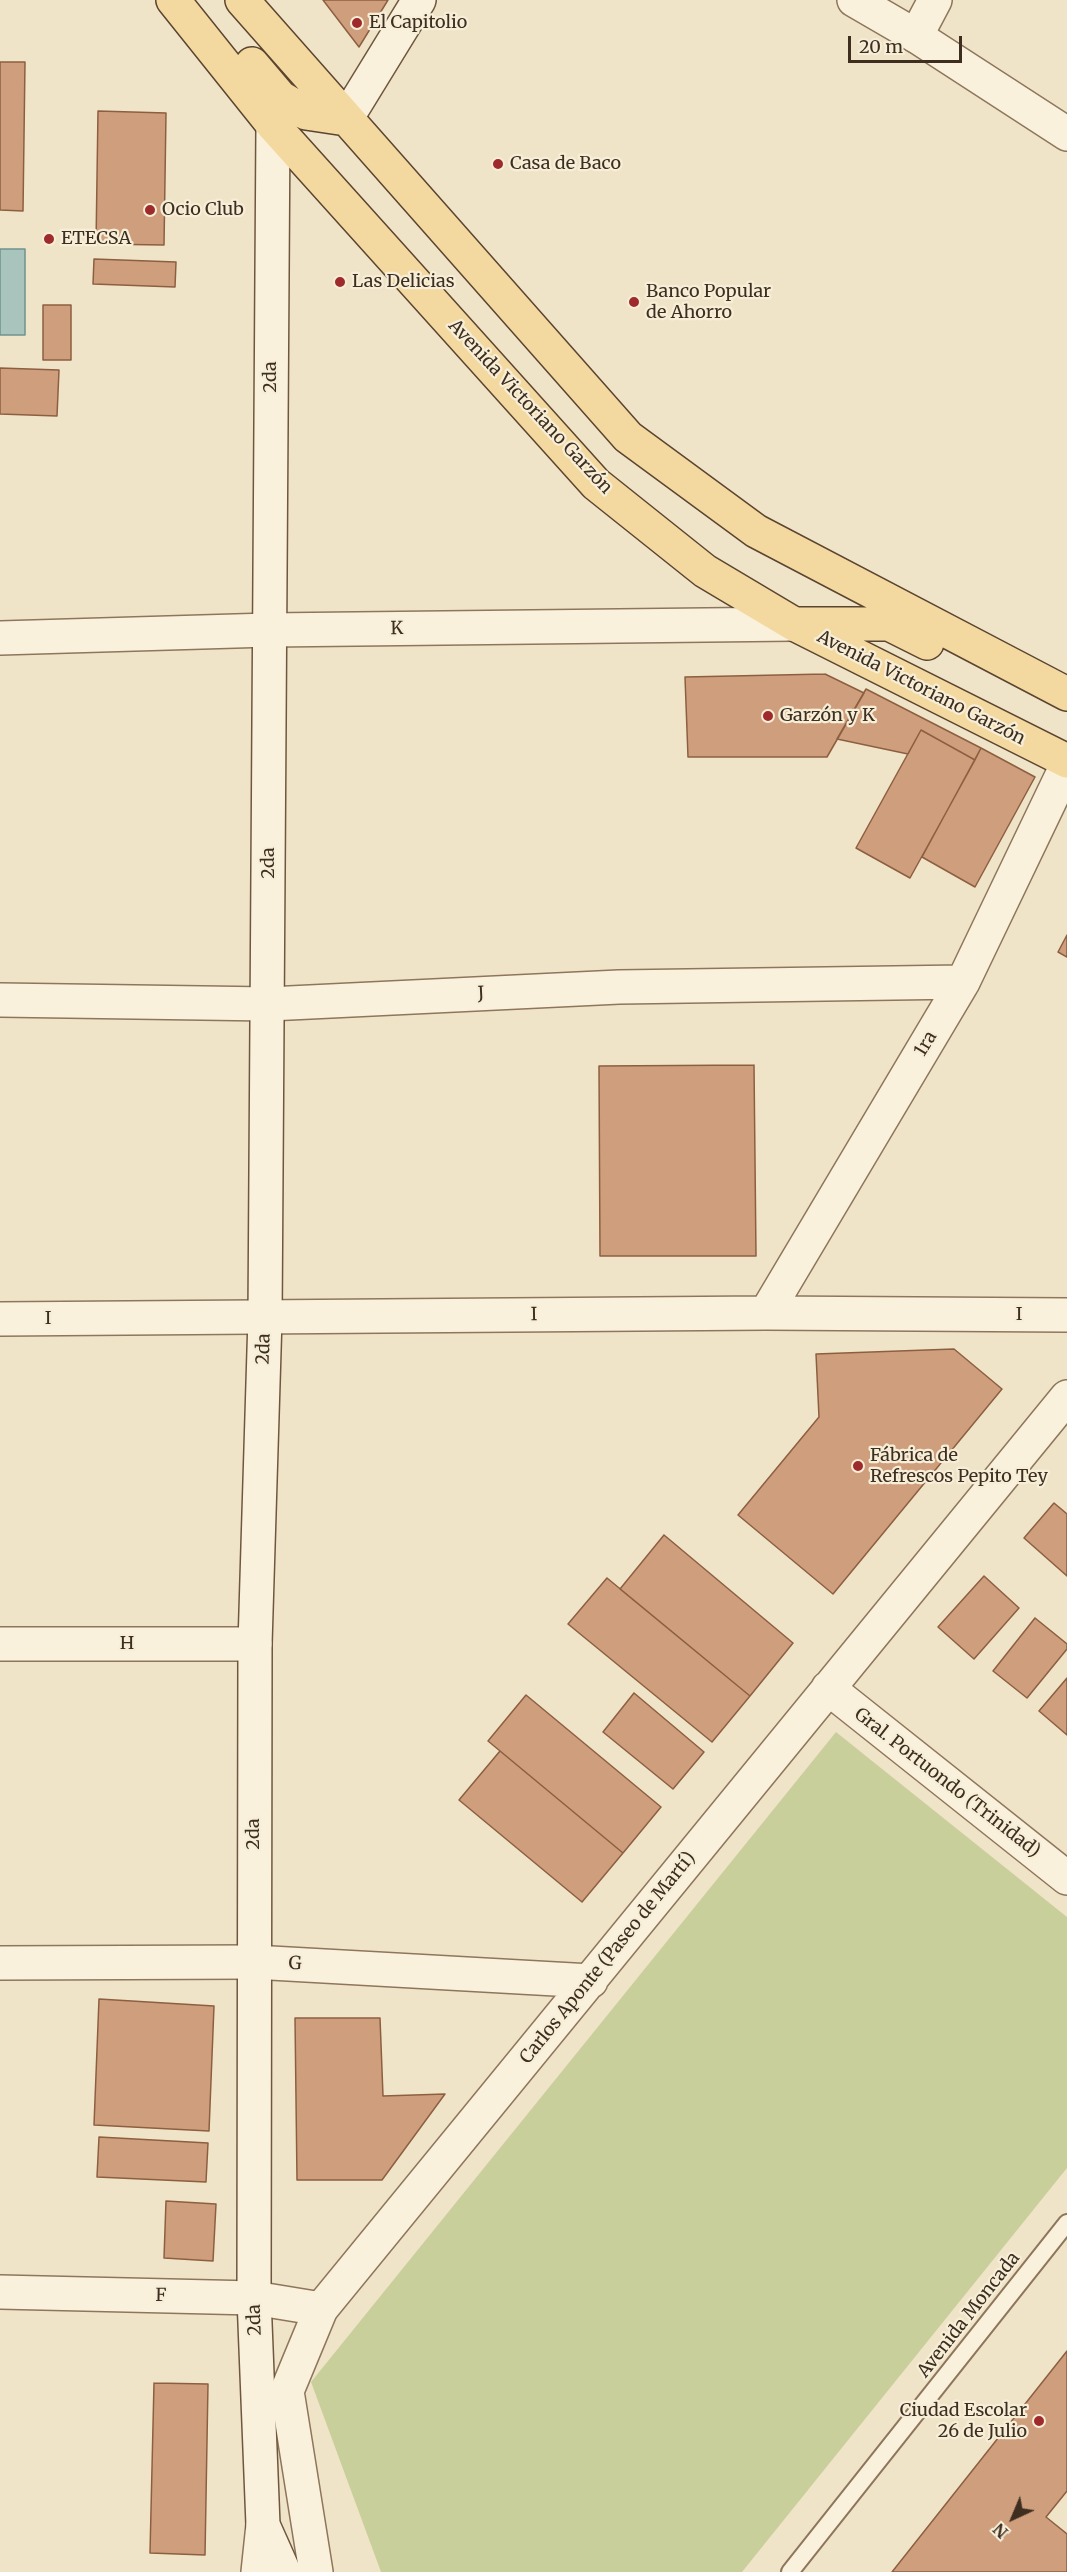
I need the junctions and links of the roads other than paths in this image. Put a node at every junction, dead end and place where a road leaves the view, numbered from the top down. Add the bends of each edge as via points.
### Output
1 (173, 0) edge
2 (192, 0) edge
3 (242, 0) edge
4 (419, 0) edge
5 (854, 0) edge
6 (935, 0) edge
7 (916, 36) junction
8 (346, 119) junction
9 (273, 124) junction
10 (1067, 133) edge
11 (794, 624) junction
12 (269, 630) junction
13 (0, 638) edge
14 (1023, 670) junction
15 (1067, 694) edge
16 (1067, 763) edge
17 (963, 982) junction
18 (0, 1000) edge
19 (269, 1004) junction
20 (766, 1313) junction
21 (1067, 1315) edge
22 (265, 1318) junction
23 (0, 1319) edge
24 (1067, 1397) edge
25 (0, 1644) edge
26 (255, 1644) junction
27 (828, 1689) junction
28 (1067, 1878) edge
29 (253, 1962) junction
30 (0, 1963) edge
31 (591, 1980) junction
32 (1067, 2223) edge
33 (0, 2292) edge
34 (254, 2298) junction
35 (321, 2309) junction
36 (263, 2524) junction
37 (258, 2572) edge
38 (284, 2572) edge
39 (316, 2572) edge
40 (790, 2572) edge

1 - 9 main road, Avenida Victoriano Garzón
2 - 8 main road via 203,7 280,97 306,113
3 - 8 main road
4 - 8 street
5 - 7 street
6 - 7 street
7 - 10 street
8 - 14 main road via 628,437 756,531
9 - 11 main road, Avenida Victoriano Garzón via 596,484 705,571
9 - 12 street, 2da
11 - 12 street, K
11 - 14 main road via 889,624 963,662
11 - 16 main road, Avenida Victoriano Garzón
12 - 13 street, K
12 - 19 street, 2da
14 - 15 main road
16 - 17 street, 1ra
17 - 19 street, J via 619,987
17 - 20 street, 1ra
18 - 19 street, J
19 - 22 street, 2da
20 - 21 street, I
20 - 22 street, I
22 - 23 street, I
22 - 26 street, 2da
24 - 27 street, Carlos Aponte (Paseo de Martí)
25 - 26 street, H
26 - 29 street, 2da
27 - 28 street, Gral. Portuondo (Trinidad)
27 - 31 street, Carlos Aponte (Paseo de Martí)
29 - 30 street, G
29 - 31 street, G
29 - 34 street, 2da
31 - 35 street, Carlos Aponte (Paseo de Martí)
32 - 40 lane, Avenida Moncada
33 - 34 street, F
34 - 35 street, F
34 - 36 street, 2da
35 - 39 street, Carlos Aponte (Paseo de Martí) via 287,2391
36 - 37 street, 2da
36 - 38 street

